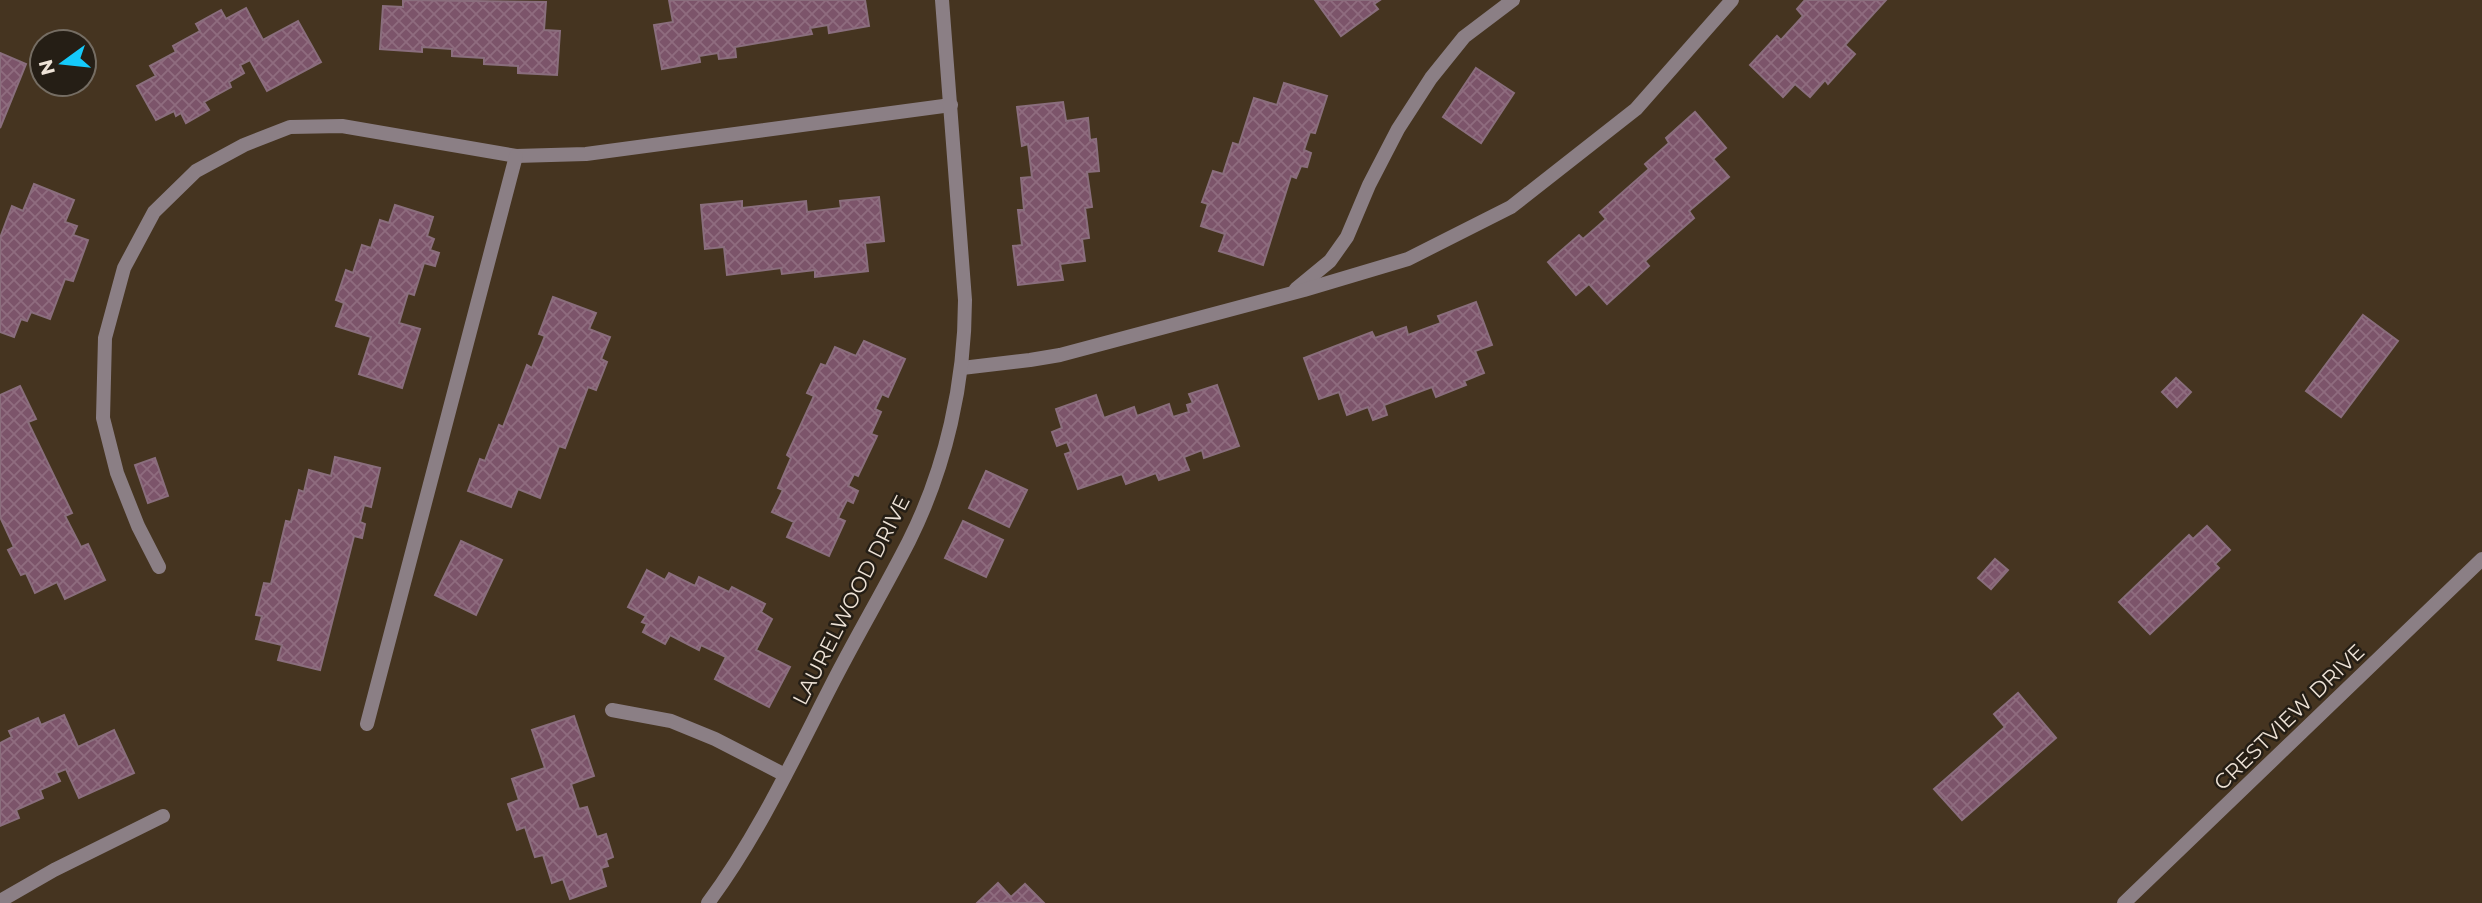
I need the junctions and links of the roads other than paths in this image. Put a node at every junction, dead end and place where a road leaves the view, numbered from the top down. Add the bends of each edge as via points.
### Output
1 (942, 0) edge
2 (1513, 0) edge
3 (1732, 0) edge
4 (951, 105) junction
5 (516, 156) junction
6 (1289, 294) junction
7 (962, 368) junction
8 (2482, 559) edge
9 (159, 567) dead end
10 (612, 709) dead end
11 (367, 724) dead end
12 (785, 775) junction
13 (163, 816) dead end
14 (0, 901) edge
15 (708, 903) edge
16 (2123, 903) edge

1 - 4 street, LAURELWOOD DRIVE
2 - 6 street via 1464,37 1431,78 1398,129 1347,237 1330,261
3 - 6 street via 1636,109 1511,208 1408,259
4 - 5 street via 586,154
4 - 7 street, LAURELWOOD DRIVE via 965,300
5 - 9 street via 342,126 290,127 196,171 154,212 124,268 105,338 103,418 117,473
5 - 11 street
6 - 7 street via 1060,355
7 - 12 street, LAURELWOOD DRIVE via 936,475 910,539
8 - 16 street, CRESTVIEW DRIVE
10 - 12 street via 671,720
12 - 15 street, LAURELWOOD DRIVE
13 - 14 street

